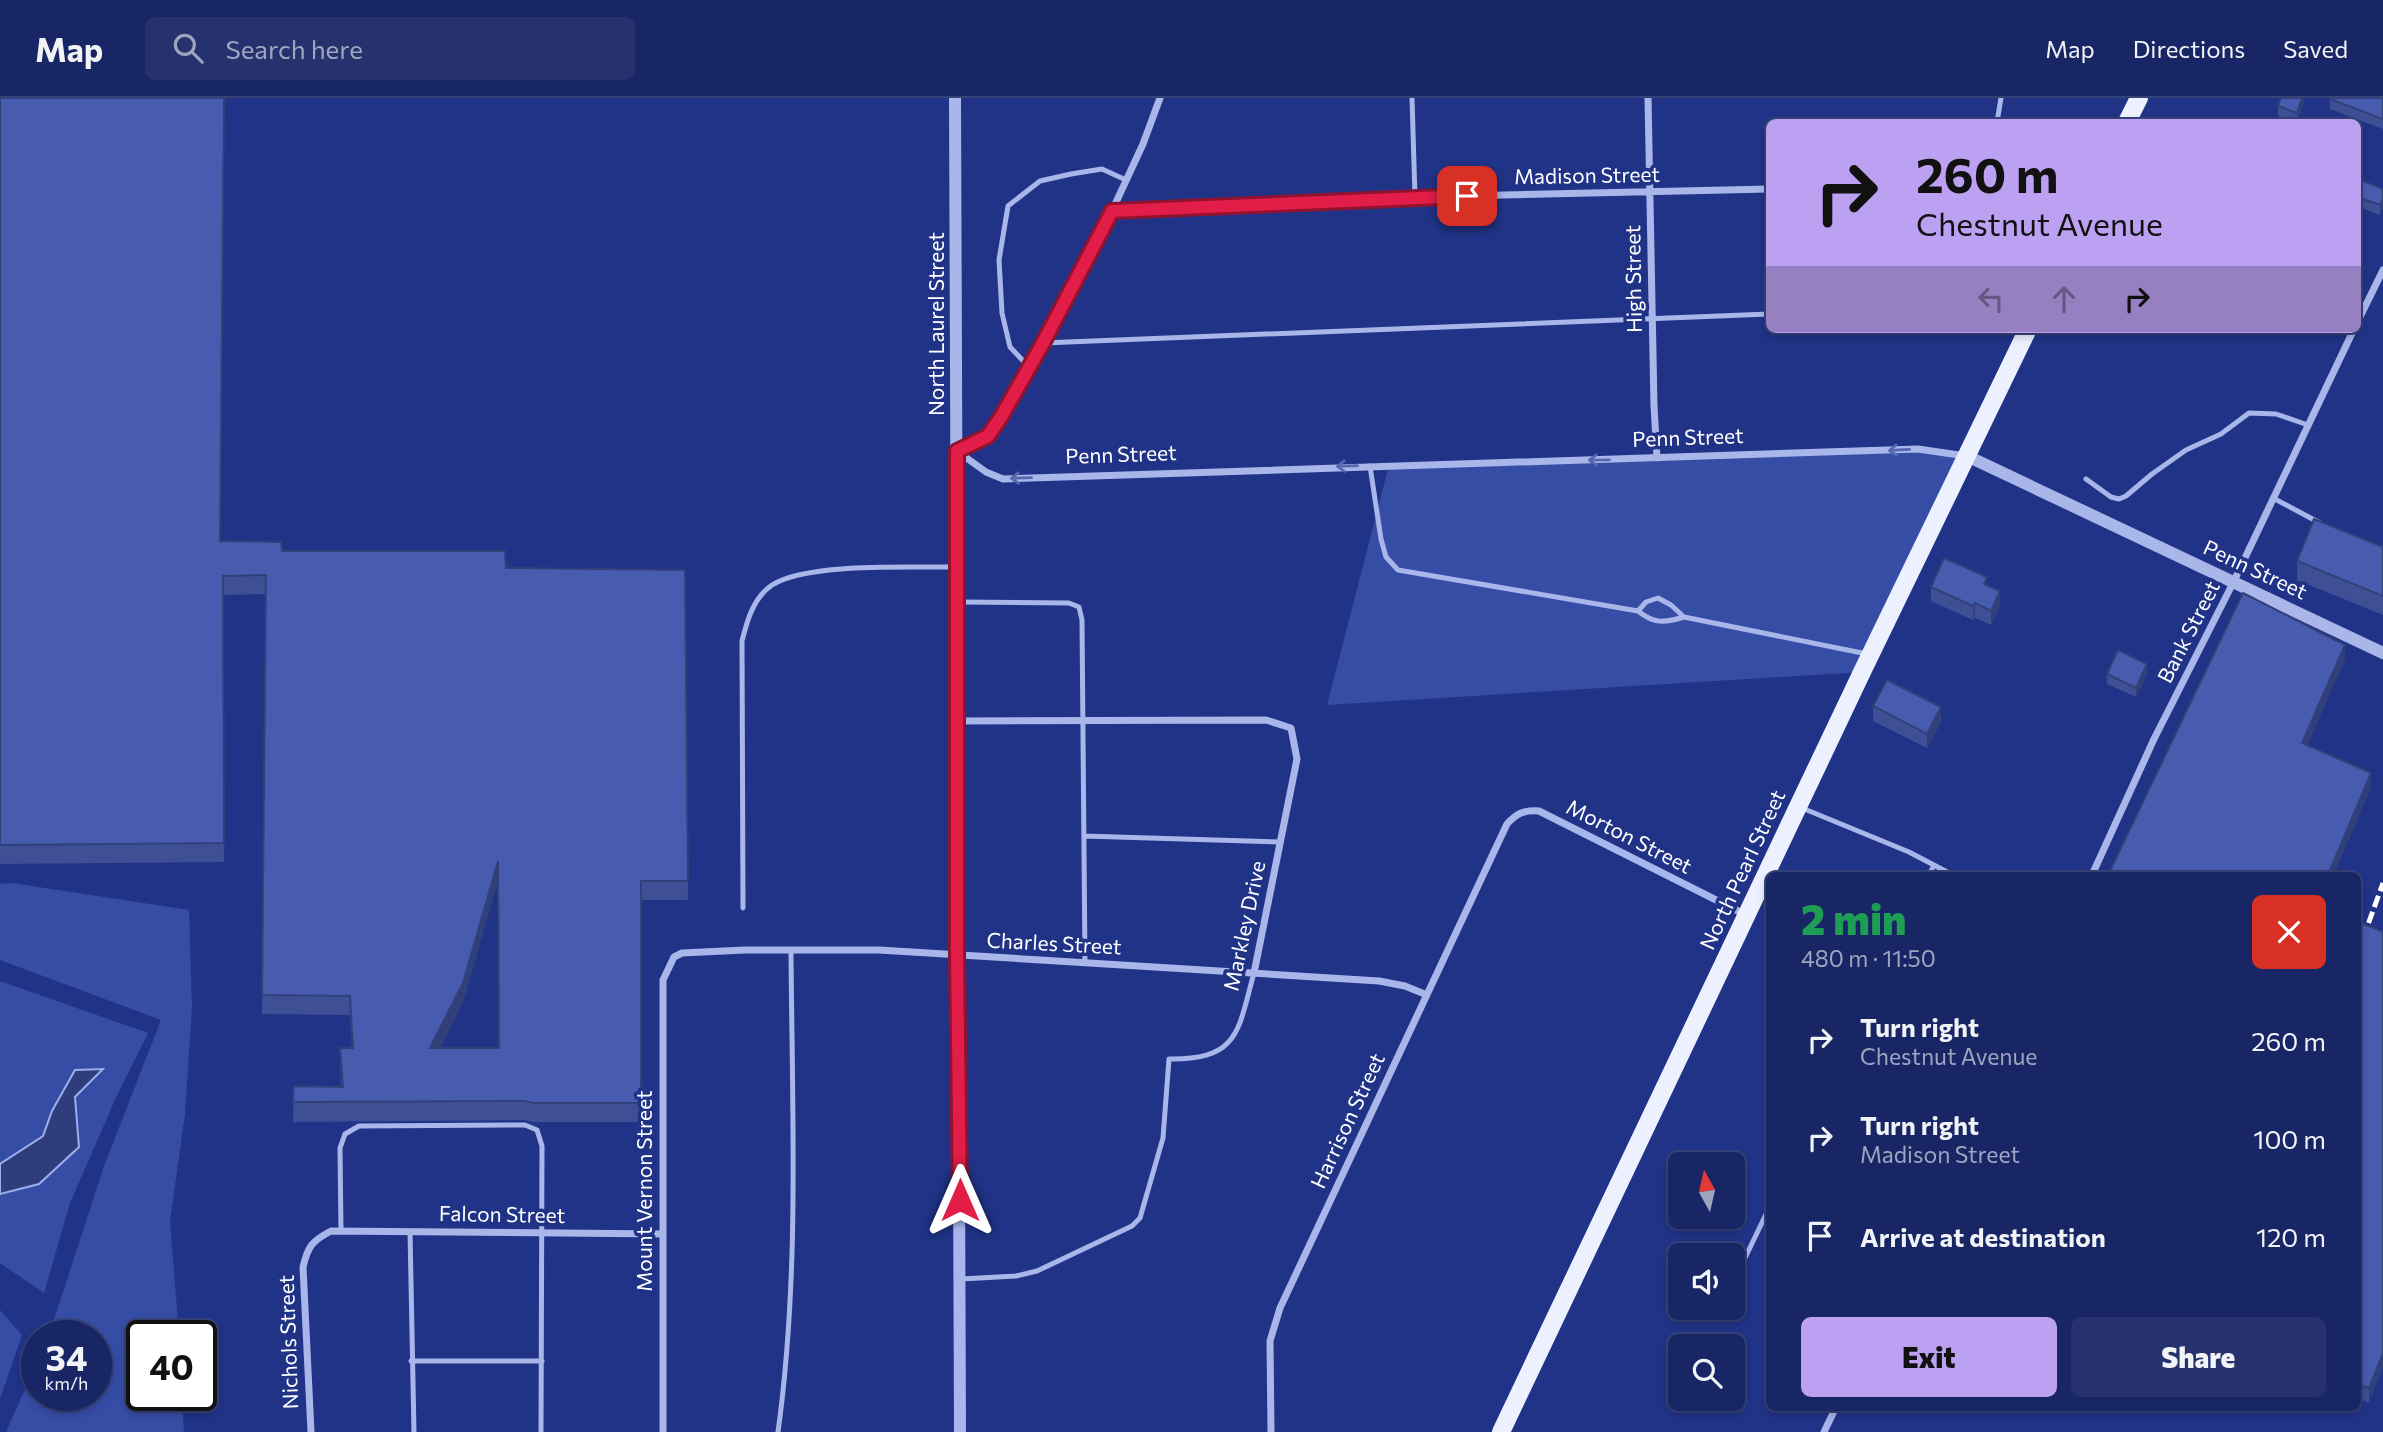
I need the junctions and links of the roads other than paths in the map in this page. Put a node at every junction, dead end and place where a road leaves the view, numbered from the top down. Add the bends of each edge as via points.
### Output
1 (955, 98) edge
2 (1160, 98) edge
3 (1412, 98) edge
4 (1648, 98) edge
5 (2001, 98) edge
6 (2139, 98) edge
7 (1998, 119) edge
8 (2128, 119) edge
9 (1126, 180) junction
10 (1766, 188) edge
11 (1651, 192) junction
12 (1415, 197) junction
13 (1112, 211) junction
14 (2383, 270) edge
15 (1766, 314) edge
16 (2361, 315) edge
17 (1653, 318) junction
18 (2024, 333) edge
19 (2352, 333) edge
20 (1043, 343) junction
21 (1030, 368) junction
22 (2308, 425) junction
23 (957, 451) junction
24 (1967, 456) junction
25 (1657, 458) junction
26 (1370, 466) junction
27 (2087, 480) dead end
28 (2273, 498) junction
29 (2322, 524) edge
30 (958, 567) junction
31 (2234, 581) junction
32 (958, 602) junction
33 (1638, 611) junction
34 (1684, 617) junction
35 (2383, 653) edge
36 (1870, 655) junction
37 (958, 721) junction
38 (1084, 721) junction
39 (1799, 807) junction
40 (1503, 835) joint
41 (1084, 836) junction
42 (1281, 842) junction
43 (1934, 865) junction
44 (1767, 872) edge
45 (1930, 872) edge
46 (1947, 872) edge
47 (2093, 872) edge
48 (1766, 874) edge
49 (743, 908) dead end
50 (1746, 915) junction
51 (791, 950) junction
52 (677, 955) joint
53 (957, 955) junction
54 (1085, 963) junction
55 (1254, 974) junction
56 (1427, 995) junction
57 (1766, 1214) edge
58 (341, 1231) junction
59 (410, 1232) junction
60 (542, 1233) junction
61 (663, 1234) junction
62 (1745, 1258) dead end
63 (961, 1279) junction
64 (411, 1361) junction
65 (542, 1361) junction
66 (1834, 1411) edge
67 (311, 1432) edge
68 (414, 1432) edge
69 (541, 1432) edge
70 (663, 1432) edge
71 (778, 1432) edge
72 (960, 1432) edge
73 (1271, 1432) edge
74 (1501, 1432) edge
75 (1824, 1432) edge

1 - 23 street, North Laurel Street
2 - 9 street
3 - 12 lane
4 - 11 street, High Street
5 - 7 lane
6 - 8 main road
9 - 13 street
9 - 21 lane via 1101,169 1071,174 1040,181 1008,206 999,260 1002,313 1010,347
10 - 11 street, Madison Street
11 - 12 street, Madison Street
11 - 17 street, High Street
12 - 13 street, Madison Street
13 - 20 street
14 - 16 street
15 - 17 lane
17 - 20 lane
17 - 25 street, High Street
18 - 24 main road, North Pearl Street
19 - 22 street, Bank Street
20 - 21 street
21 - 23 street via 988,436
22 - 27 lane via 2276,414 2249,413 2186,450 2119,499
22 - 28 street, Bank Street
26 -> 23 street, Penn Street via 1003,479
23 - 30 street, North Laurel Street
24 -> 25 street, Penn Street via 1918,449
24 - 31 street, Penn Street
24 - 36 main road, North Pearl Street
25 -> 26 street, Penn Street
26 - 33 lane via 1386,558 1398,570
28 - 29 lane
28 - 31 street, Bank Street
30 - 32 street, North Laurel Street
30 - 49 lane via 799,574 771,586 750,611 742,641
31 - 35 street, Penn Street
31 - 47 street, Bank Street
32 - 37 street, North Laurel Street
32 - 38 lane via 1069,603 1079,607
33 - 34 lane via 1650,621
33 - 34 lane via 1658,598
34 - 36 lane
36 - 39 main road, North Pearl Street
37 - 38 street, Markley Drive
37 - 53 street, North Laurel Street
38 - 41 lane
38 - 42 street, Markley Drive via 1266,720 1291,728 1297,759
39 - 43 lane
39 - 44 main road, North Pearl Street
40 - 50 street, Morton Street via 1515,815 1539,811
40 - 56 street, Harrison Street
41 - 42 lane
41 - 54 lane
42 - 55 street, Markley Drive
43 - 45 lane
43 - 46 lane
48 - 50 main road, North Pearl Street
50 - 74 main road, North Pearl Street
51 - 52 street, Charles Street
51 - 53 street, Charles Street
51 - 71 lane via 792,1256
52 - 61 street, Mount Vernon Street via 663,980
53 - 54 street, Charles Street
53 - 63 street, North Laurel Street
54 - 55 street, Charles Street
55 - 56 street, Charles Street via 1379,981
55 - 63 lane, Markley Drive via 1239,1028 1229,1044 1211,1056 1169,1059 1163,1138 1140,1218 1037,1271
56 - 73 street, Harrison Street via 1274,1325 1270,1341
57 - 62 lane
58 - 59 street, Falcon Street
58 - 60 lane via 340,1148 345,1134 359,1126 525,1125 537,1130 542,1146
58 - 67 street, Nichols Street via 315,1240 303,1267
59 - 60 street, Falcon Street
59 - 64 lane
60 - 61 street, Falcon Street
60 - 65 lane
61 - 70 street, Mount Vernon Street
63 - 72 street, North Laurel Street
64 - 65 lane
64 - 68 lane
65 - 69 lane
66 - 75 street

